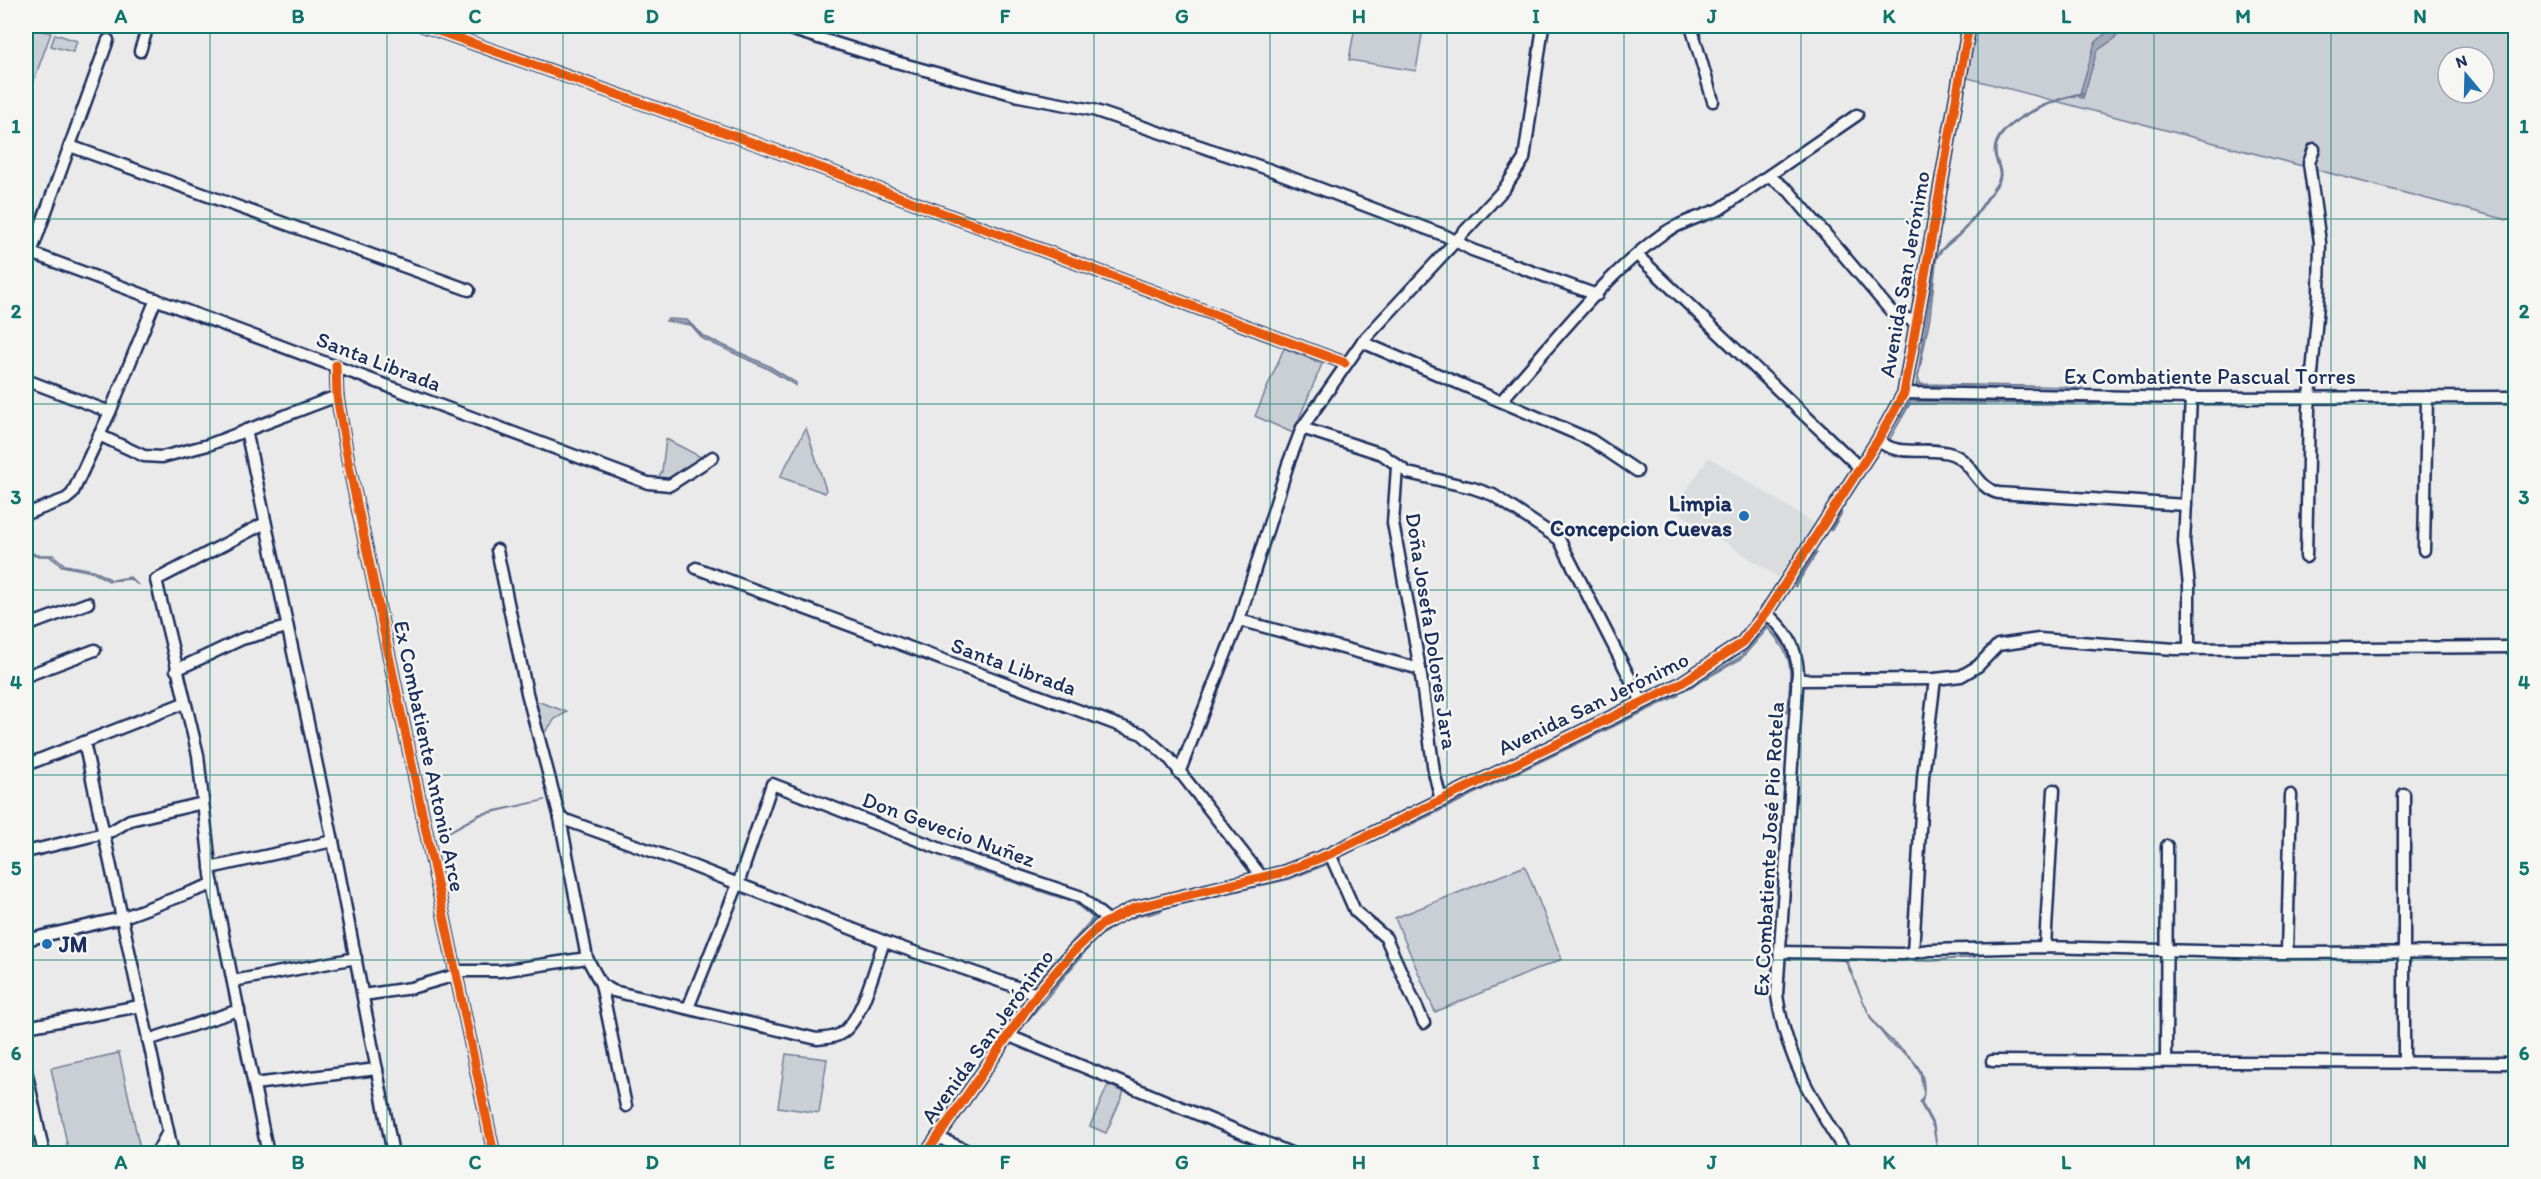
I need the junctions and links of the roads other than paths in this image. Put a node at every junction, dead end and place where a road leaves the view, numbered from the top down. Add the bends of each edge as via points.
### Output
1 (148, 26) edge
2 (424, 26) edge
3 (780, 26) edge
4 (1543, 26) edge
5 (1691, 26) edge
6 (1969, 26) edge
7 (108, 40) dead end
8 (140, 51) dead end
9 (1713, 101) dead end
10 (1857, 115) dead end
11 (70, 146) junction
12 (2314, 149) dead end
13 (1769, 176) junction
14 (1455, 242) junction
15 (28, 252) edge
16 (1637, 255) junction
17 (469, 290) dead end
18 (1597, 295) junction
19 (156, 299) junction
20 (1915, 321) junction
21 (1362, 342) junction
22 (1345, 363) junction
23 (336, 365) junction
24 (26, 380) edge
25 (1904, 393) junction
26 (338, 396) junction
27 (2310, 397) junction
28 (2427, 397) junction
29 (2516, 397) edge
30 (2191, 398) junction
31 (1501, 401) junction
32 (110, 412) junction
33 (1302, 428) junction
34 (246, 430) junction
35 (99, 435) junction
36 (1878, 440) junction
37 (713, 457) dead end
38 (1397, 467) junction
39 (1860, 468) junction
40 (1637, 471) dead end
41 (2186, 505) junction
42 (26, 514) edge
43 (265, 523) junction
44 (497, 550) dead end
45 (2424, 550) dead end
46 (2306, 557) dead end
47 (696, 568) dead end
48 (88, 603) dead end
49 (1767, 613) junction
50 (1239, 620) junction
51 (26, 626) edge
52 (287, 627) junction
53 (2516, 647) edge
54 (2190, 649) junction
55 (95, 650) dead end
56 (1420, 669) junction
57 (176, 670) junction
58 (26, 676) edge
59 (1935, 679) junction
60 (1797, 680) junction
61 (1642, 702) junction
62 (184, 704) junction
63 (84, 742) junction
64 (26, 765) edge
65 (1179, 773) junction
66 (2054, 790) dead end
67 (2404, 794) dead end
68 (2291, 795) dead end
69 (1441, 800) junction
70 (203, 803) junction
71 (560, 818) junction
72 (103, 833) junction
73 (333, 841) junction
74 (2167, 846) dead end
75 (26, 852) edge
76 (1330, 854) junction
77 (210, 868) junction
78 (1262, 877) junction
79 (738, 884) junction
80 (213, 885) junction
81 (121, 918) junction
82 (1108, 920) junction
83 (26, 940) edge
84 (884, 942) junction
85 (2046, 946) junction
86 (2167, 949) junction
87 (1779, 952) junction
88 (2287, 952) junction
89 (2404, 952) junction
90 (2516, 952) edge
91 (1912, 953) junction
92 (587, 957) junction
93 (356, 958) junction
94 (456, 973) junction
95 (233, 981) junction
96 (601, 984) junction
97 (1037, 994) junction
98 (363, 995) junction
99 (140, 1006) junction
100 (688, 1008) junction
101 (239, 1010) junction
102 (1424, 1023) dead end
103 (26, 1028) edge
104 (1007, 1035) junction
105 (148, 1040) junction
106 (1992, 1061) dead end
107 (2166, 1061) junction
108 (2404, 1063) junction
109 (2516, 1064) edge
110 (377, 1069) junction
111 (26, 1072) edge
112 (254, 1084) junction
113 (626, 1106) dead end
114 (168, 1132) junction
115 (937, 1137) junction
116 (44, 1154) edge
117 (156, 1154) edge
118 (173, 1154) edge
119 (268, 1154) edge
120 (393, 1154) edge
121 (494, 1154) edge
122 (926, 1154) edge
123 (975, 1154) edge
124 (1293, 1154) edge
125 (1847, 1154) edge

1 - 8 street
2 - 22 street via 713,128
3 - 14 street via 997,90 1093,110 1268,169
4 - 14 street via 1524,159 1504,189
5 - 9 street
6 - 20 street, Avenida San Jerónimo
7 - 11 street
10 - 13 street
11 - 15 street
11 - 17 street
12 - 27 street via 2309,163 2320,242
13 - 16 street via 1720,209 1696,216 1662,234
13 - 20 street via 1789,191 1895,315
14 - 18 street
14 - 21 street
15 - 19 street, Santa Librada
16 - 18 street
16 - 39 street
18 - 31 street
19 - 23 street, Santa Librada
19 - 32 street
20 - 25 street, Avenida San Jerónimo
21 - 22 street
21 - 31 street
22 - 33 street
23 - 26 street, Ex Combatiente Antonio Arce
23 - 37 street, Santa Librada via 648,483 670,485
24 - 32 street
25 - 30 street, Ex Combatiente Pascual Torres
25 - 36 street, Avenida San Jerónimo
26 - 34 street
26 - 94 street, Ex Combatiente Antonio Arce via 348,461
27 - 28 street, Ex Combatiente Pascual Torres
27 - 30 street, Ex Combatiente Pascual Torres
27 - 46 street
28 - 29 street, Ex Combatiente Pascual Torres
28 - 45 street
30 - 41 street
31 - 40 street via 1591,440
32 - 35 street
33 - 38 street via 1382,454
33 - 50 street
34 - 35 street via 162,457 144,456
34 - 43 street
35 - 42 street via 72,494
36 - 39 street, Avenida San Jerónimo
36 - 41 street via 1892,449 1950,453 1970,467 1985,487 1998,493
38 - 56 street, Doña Josefa Dolores Jara via 1393,523
38 - 61 street via 1494,495 1559,539
39 - 49 street, Avenida San Jerónimo
41 - 54 street via 2184,543
43 - 52 street
43 - 57 street via 156,580
44 - 71 street via 527,693
47 - 65 street, Santa Librada via 1142,734 1154,742
48 - 51 street
49 - 60 street, Ex Combatiente José Pio Rotela via 1791,639
49 - 61 street, Avenida San Jerónimo via 1742,644 1726,656
50 - 56 street
50 - 65 street
52 - 57 street via 242,639
52 - 73 street
53 - 54 street
54 - 59 street via 2039,639 2014,641 1998,645 1970,672
55 - 58 street
56 - 69 street, Doña Josefa Dolores Jara
57 - 62 street
59 - 60 street
59 - 91 street via 1923,777
60 - 87 street, Ex Combatiente José Pio Rotela
61 - 69 street, Avenida San Jerónimo
62 - 63 street
62 - 70 street via 198,754
63 - 64 street
63 - 72 street
65 - 78 street, Santa Librada
66 - 85 street
67 - 89 street
68 - 88 street
69 - 76 street, Avenida San Jerónimo
70 - 72 street via 130,820
70 - 77 street
71 - 79 street
71 - 92 street
72 - 75 street
72 - 81 street
73 - 77 street
73 - 93 street
74 - 86 street
76 - 78 street, Avenida San Jerónimo
76 - 102 street via 1355,911 1386,938
77 - 80 street
78 - 82 street, Avenida San Jerónimo via 1134,908
79 - 82 street, Don Gevecio Nuñez via 772,784 951,853 1079,896
79 - 84 street
79 - 100 street
80 - 81 street
80 - 95 street
81 - 83 street
81 - 99 street
82 - 97 street, Avenida San Jerónimo via 1089,935
84 - 97 street
84 - 100 street via 855,1020 840,1034 818,1039
85 - 86 street
85 - 91 street
86 - 88 street
86 - 107 street
87 - 91 street
87 - 125 street, Ex Combatiente José Pio Rotela via 1777,994 1785,1033 1806,1089
88 - 89 street
89 - 90 street
89 - 108 street
92 - 94 street via 500,971
92 - 96 street
93 - 95 street
93 - 98 street
94 - 98 street via 411,988
94 - 121 street, Ex Combatiente Antonio Arce
95 - 101 street
96 - 100 street via 613,991
96 - 113 street
97 - 104 street, Avenida San Jerónimo
98 - 110 street
99 - 103 street
99 - 105 street
101 - 105 street
101 - 112 street
104 - 115 street, Avenida San Jerónimo
104 - 124 street
105 - 114 street
106 - 107 street
107 - 108 street
108 - 109 street
110 - 112 street
110 - 120 street
111 - 116 street
112 - 119 street
114 - 117 street
114 - 118 street
115 - 122 street, Avenida San Jerónimo
115 - 123 street

